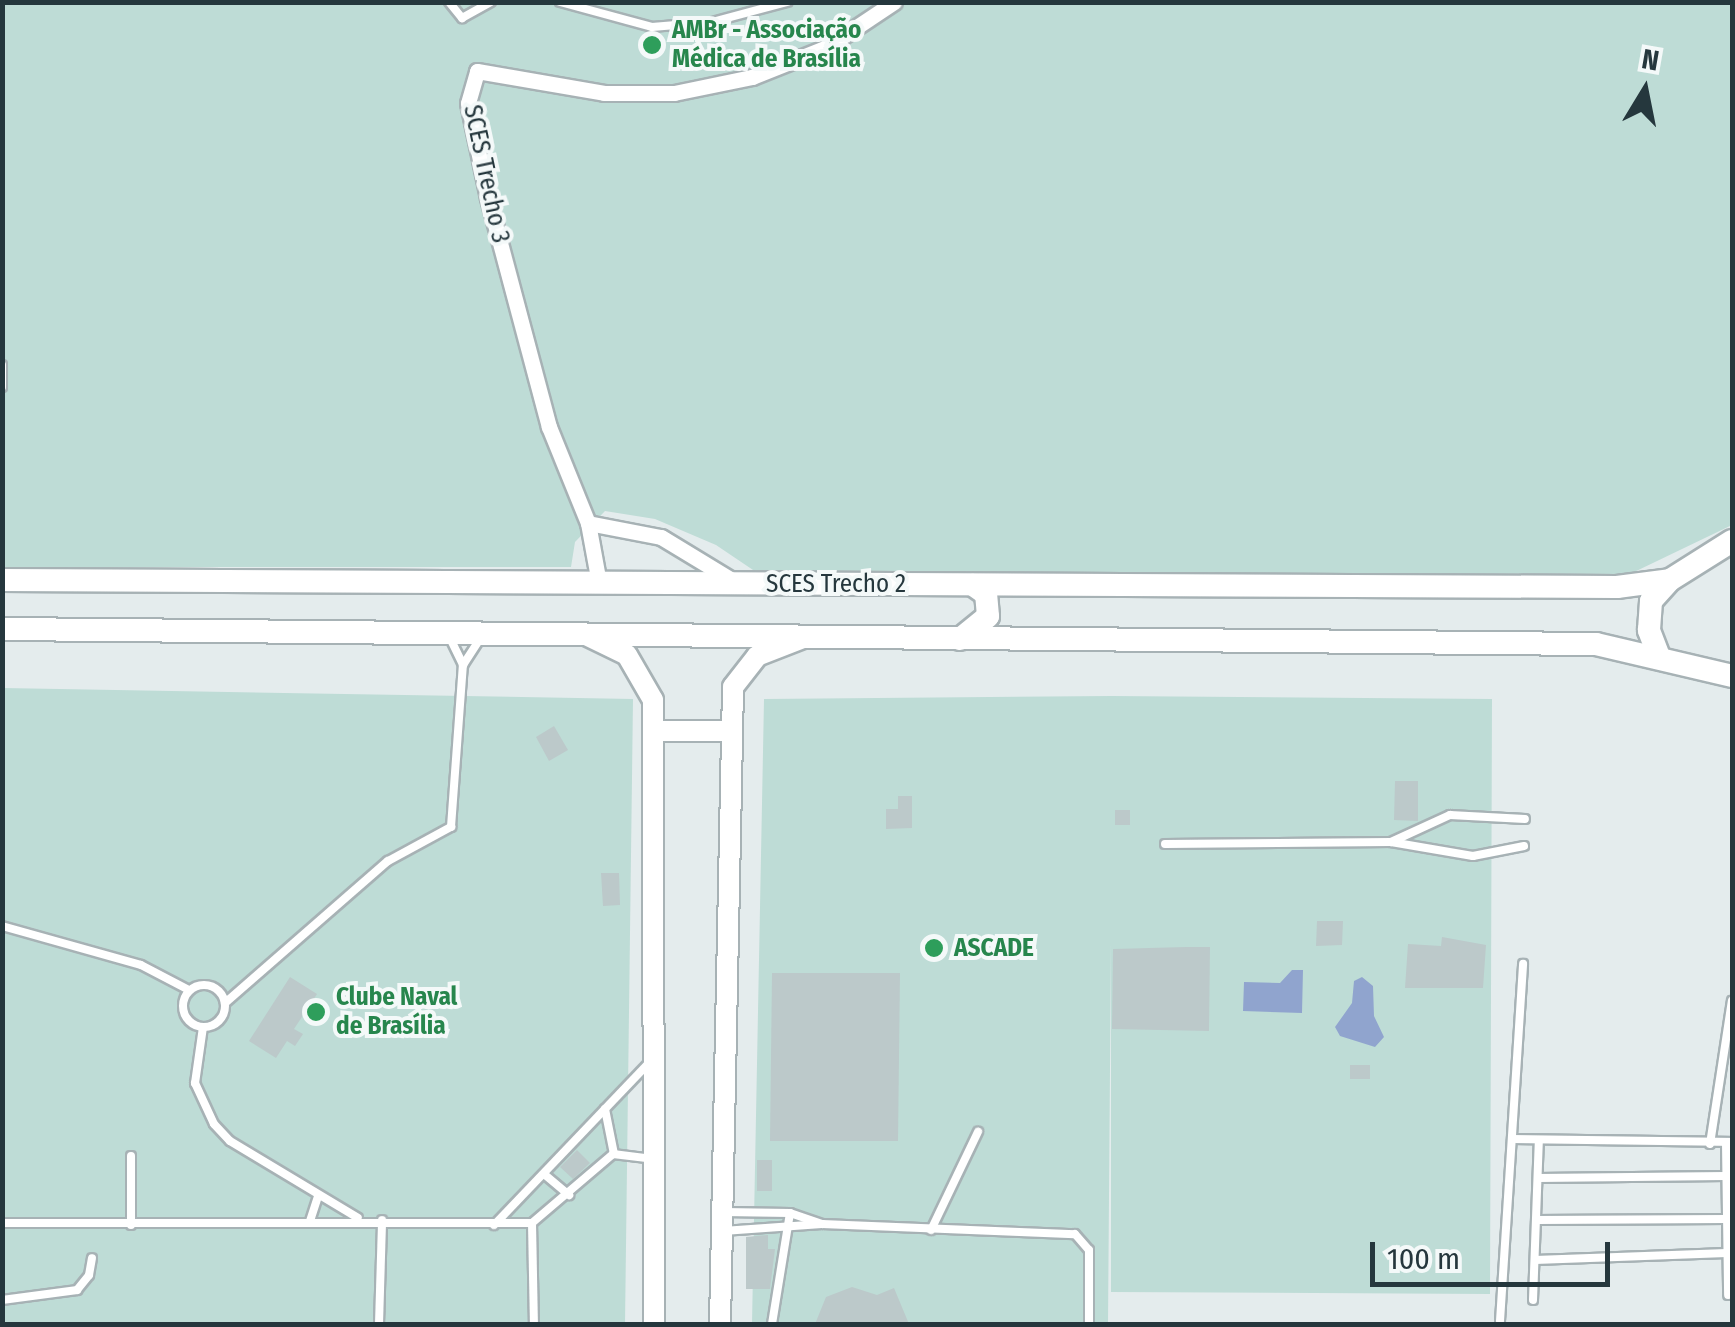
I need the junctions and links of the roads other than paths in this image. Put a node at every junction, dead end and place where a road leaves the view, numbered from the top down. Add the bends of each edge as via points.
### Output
1 (449, 2) edge
2 (491, 2) edge
3 (560, 2) edge
4 (788, 2) edge
5 (894, 2) edge
6 (2, 365) edge
7 (2, 386) edge
8 (588, 524) junction
9 (1732, 542) edge
10 (2, 580) edge
11 (72, 580) junction
12 (1670, 580) junction
13 (598, 583) junction
14 (738, 584) junction
15 (974, 585) junction
16 (2, 590) edge
17 (2, 629) edge
18 (448, 635) junction
19 (482, 635) junction
20 (588, 636) junction
21 (806, 638) junction
22 (960, 638) junction
23 (1658, 654) junction
24 (463, 665) junction
25 (1732, 676) edge
26 (654, 731) junction
27 (730, 731) junction
28 (1525, 820) dead end
29 (1391, 842) junction
30 (1165, 844) dead end
31 (1524, 846) dead end
32 (2, 926) edge
33 (1523, 964) dead end
34 (189, 990) junction
35 (1732, 1000) edge
36 (225, 1003) junction
37 (204, 1027) junction
38 (656, 1056) junction
39 (606, 1110) junction
40 (978, 1132) dead end
41 (1516, 1140) junction
42 (1539, 1140) junction
43 (1729, 1143) edge
44 (1710, 1144) junction
45 (614, 1154) junction
46 (131, 1156) dead end
47 (655, 1160) junction
48 (544, 1174) junction
49 (1726, 1176) junction
50 (1538, 1178) junction
51 (568, 1195) junction
52 (318, 1196) junction
53 (790, 1212) junction
54 (1727, 1219) junction
55 (362, 1220) junction
56 (382, 1220) junction
57 (1536, 1220) junction
58 (310, 1222) junction
59 (721, 1222) junction
60 (2, 1223) edge
61 (532, 1223) junction
62 (822, 1224) junction
63 (494, 1225) junction
64 (131, 1226) junction
65 (931, 1230) junction
66 (787, 1231) junction
67 (1727, 1253) junction
68 (92, 1258) dead end
69 (1535, 1260) junction
70 (1728, 1294) dead end
71 (2, 1300) edge
72 (1534, 1300) dead end
73 (1500, 1321) dead end
74 (379, 1324) edge
75 (534, 1324) edge
76 (654, 1324) edge
77 (720, 1324) edge
78 (772, 1324) edge
79 (1089, 1324) edge

1 - 2 lane via 462,18 471,18
3 - 4 lane via 652,28 712,22
5 - 8 street, SCES Trecho 3 via 825,48 752,77 674,92 604,94 477,71 468,103 498,239 549,427
6 - 7 lane
8 - 13 street, SCES Trecho 3
8 - 14 street via 660,536
9 - 12 main road
10 - 11 main road, SCES Trecho 2
11 - 13 main road, SCES Trecho 2
11 - 16 main road via 60,590
12 - 15 main road, SCES Trecho 2 via 1617,587
12 - 23 main road via 1648,615
13 - 14 main road, SCES Trecho 2
14 - 15 main road, SCES Trecho 2
15 - 22 main road via 986,594 988,616
17 - 18 main road
18 - 19 main road
18 - 24 lane
19 - 20 main road
19 - 24 lane
20 - 21 main road
20 - 26 street via 627,655 642,674 653,700
21 - 22 main road
21 - 27 street via 744,666 733,687
22 - 23 main road via 1596,644
23 - 25 main road via 1680,666
24 - 36 lane via 451,826 388,862
26 - 27 street
26 - 38 street
27 - 59 street
28 - 29 lane via 1450,815
29 - 30 lane
29 - 31 lane via 1473,856
32 - 34 lane via 141,965
33 - 41 lane
34 - 36 lane via 206,984
34 - 37 lane via 182,1009
35 - 44 lane
36 - 37 lane via 220,1020
37 - 52 lane via 196,1082 214,1124
38 - 39 lane
38 - 47 street
39 - 45 lane
39 - 48 lane
40 - 65 lane
41 - 42 lane
41 - 73 lane
42 - 44 lane
42 - 50 lane
43 - 44 lane
43 - 49 lane
45 - 47 lane
45 - 51 lane
46 - 64 lane
47 - 76 street
48 - 51 lane
48 - 63 lane
49 - 50 lane
49 - 54 lane
50 - 57 lane
51 - 61 lane
52 - 55 lane
52 - 58 lane
53 - 59 lane
53 - 62 lane
53 - 66 lane
54 - 57 lane
54 - 67 lane
55 - 56 lane
55 - 58 lane
56 - 63 lane
56 - 74 lane
57 - 69 lane
58 - 64 lane
59 - 66 lane
59 - 77 street
60 - 64 lane
61 - 63 lane
61 - 75 lane
62 - 65 lane
62 - 66 lane
65 - 79 lane via 1085,1238
66 - 78 lane
67 - 69 lane
67 - 70 lane
68 - 71 lane via 76,1290
69 - 72 lane

